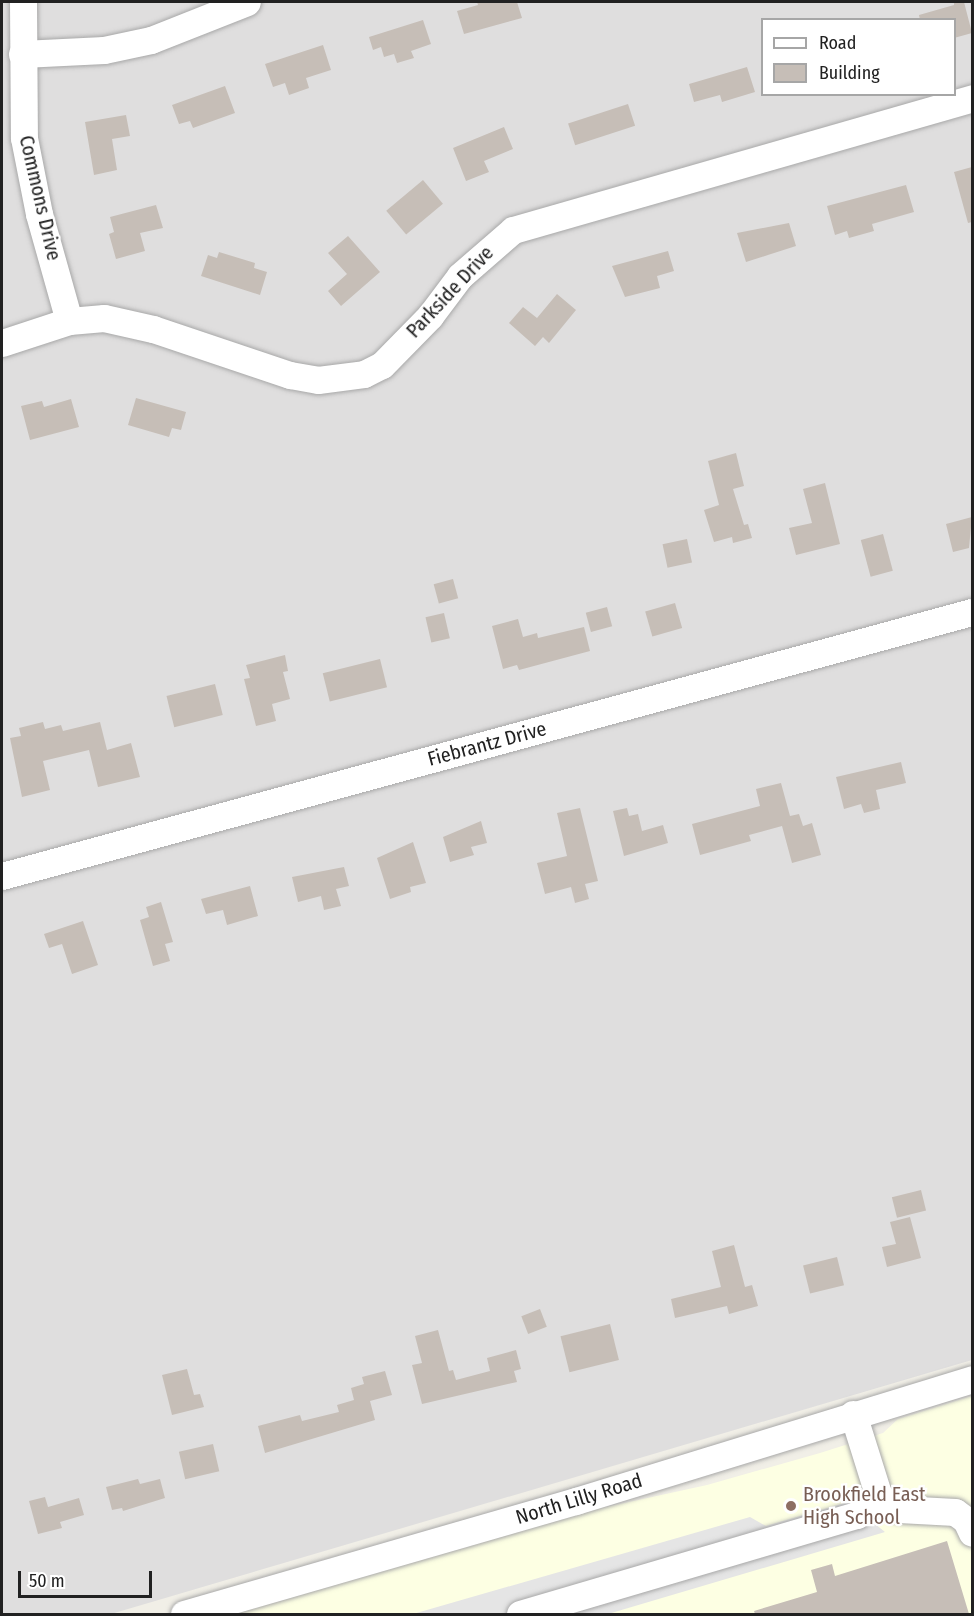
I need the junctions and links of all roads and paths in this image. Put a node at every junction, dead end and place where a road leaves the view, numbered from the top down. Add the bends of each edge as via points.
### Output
1 (23, 2) edge
2 (247, 2) edge
3 (22, 54) junction
4 (972, 98) edge
5 (69, 321) junction
6 (2, 343) edge
7 (972, 612) edge
8 (2, 876) edge
9 (972, 1379) edge
10 (853, 1414) junction
11 (878, 1494) junction
12 (972, 1533) edge
13 (674, 1569) junction
14 (552, 1605) junction
15 (238, 1607) edge
16 (184, 1614) edge
17 (520, 1614) edge
18 (580, 1614) edge
19 (585, 1614) edge

1 - 3 street, Commons Drive
2 - 3 street via 151,40 93,51
3 - 5 street, Commons Drive via 22,110 31,177
4 - 5 street, Parkside Drive via 513,230 460,276 430,316 382,365 364,374 318,380 153,329 104,318
5 - 6 street, Parkside Drive
7 - 8 street, Fiebrantz Drive
9 - 10 street, North Lilly Road
10 - 11 street
10 - 15 street, North Lilly Road
11 - 12 street via 885,1504 899,1509 955,1512 966,1520
11 - 13 street via 857,1515
13 - 14 street
13 - 19 street via 656,1593
14 - 17 street
14 - 18 street
15 - 16 street, North Lilly Road

